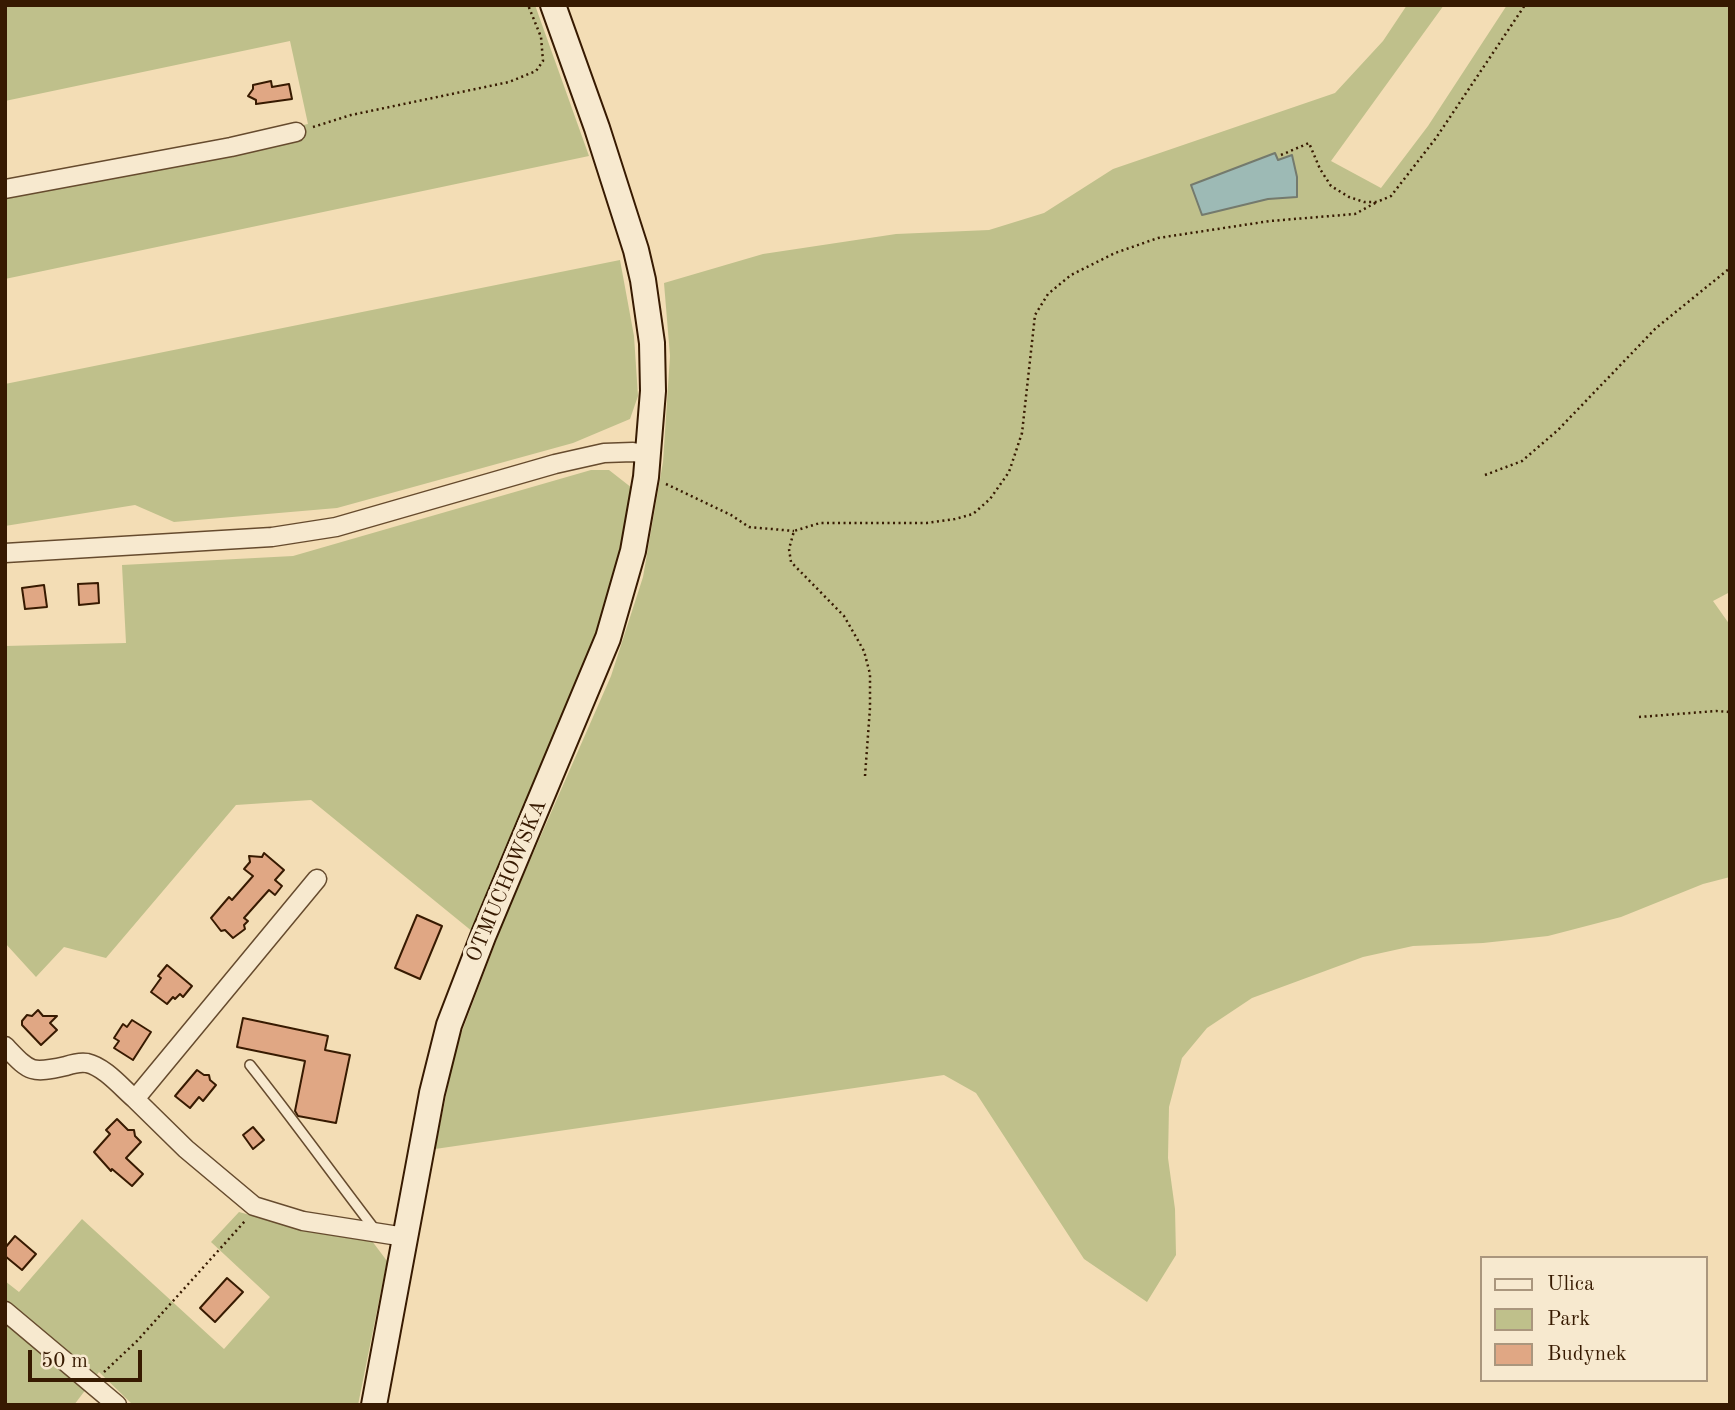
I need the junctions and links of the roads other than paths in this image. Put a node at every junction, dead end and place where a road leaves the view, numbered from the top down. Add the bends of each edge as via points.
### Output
1 (553, 5) edge
2 (296, 132) road end
3 (5, 189) edge
4 (648, 466) junction
5 (5, 553) edge
6 (317, 879) dead end
7 (5, 1046) edge
8 (250, 1065) dead end
9 (135, 1099) junction
10 (377, 1232) junction
11 (405, 1237) junction
12 (5, 1311) edge
13 (117, 1405) edge
14 (374, 1405) edge

1 - 4 main road, OTMUCHOWSKA via 636,250 649,313 653,365
2 - 3 street
4 - 5 street via 633,452 604,453 336,527 272,537
4 - 11 main road, OTMUCHOWSKA via 633,551 608,638 449,1025
6 - 9 street
7 - 9 street via 25,1068 41,1072 87,1063
8 - 10 lane
9 - 10 street via 254,1206 303,1221
10 - 11 street
11 - 14 main road, OTMUCHOWSKA
12 - 13 street

